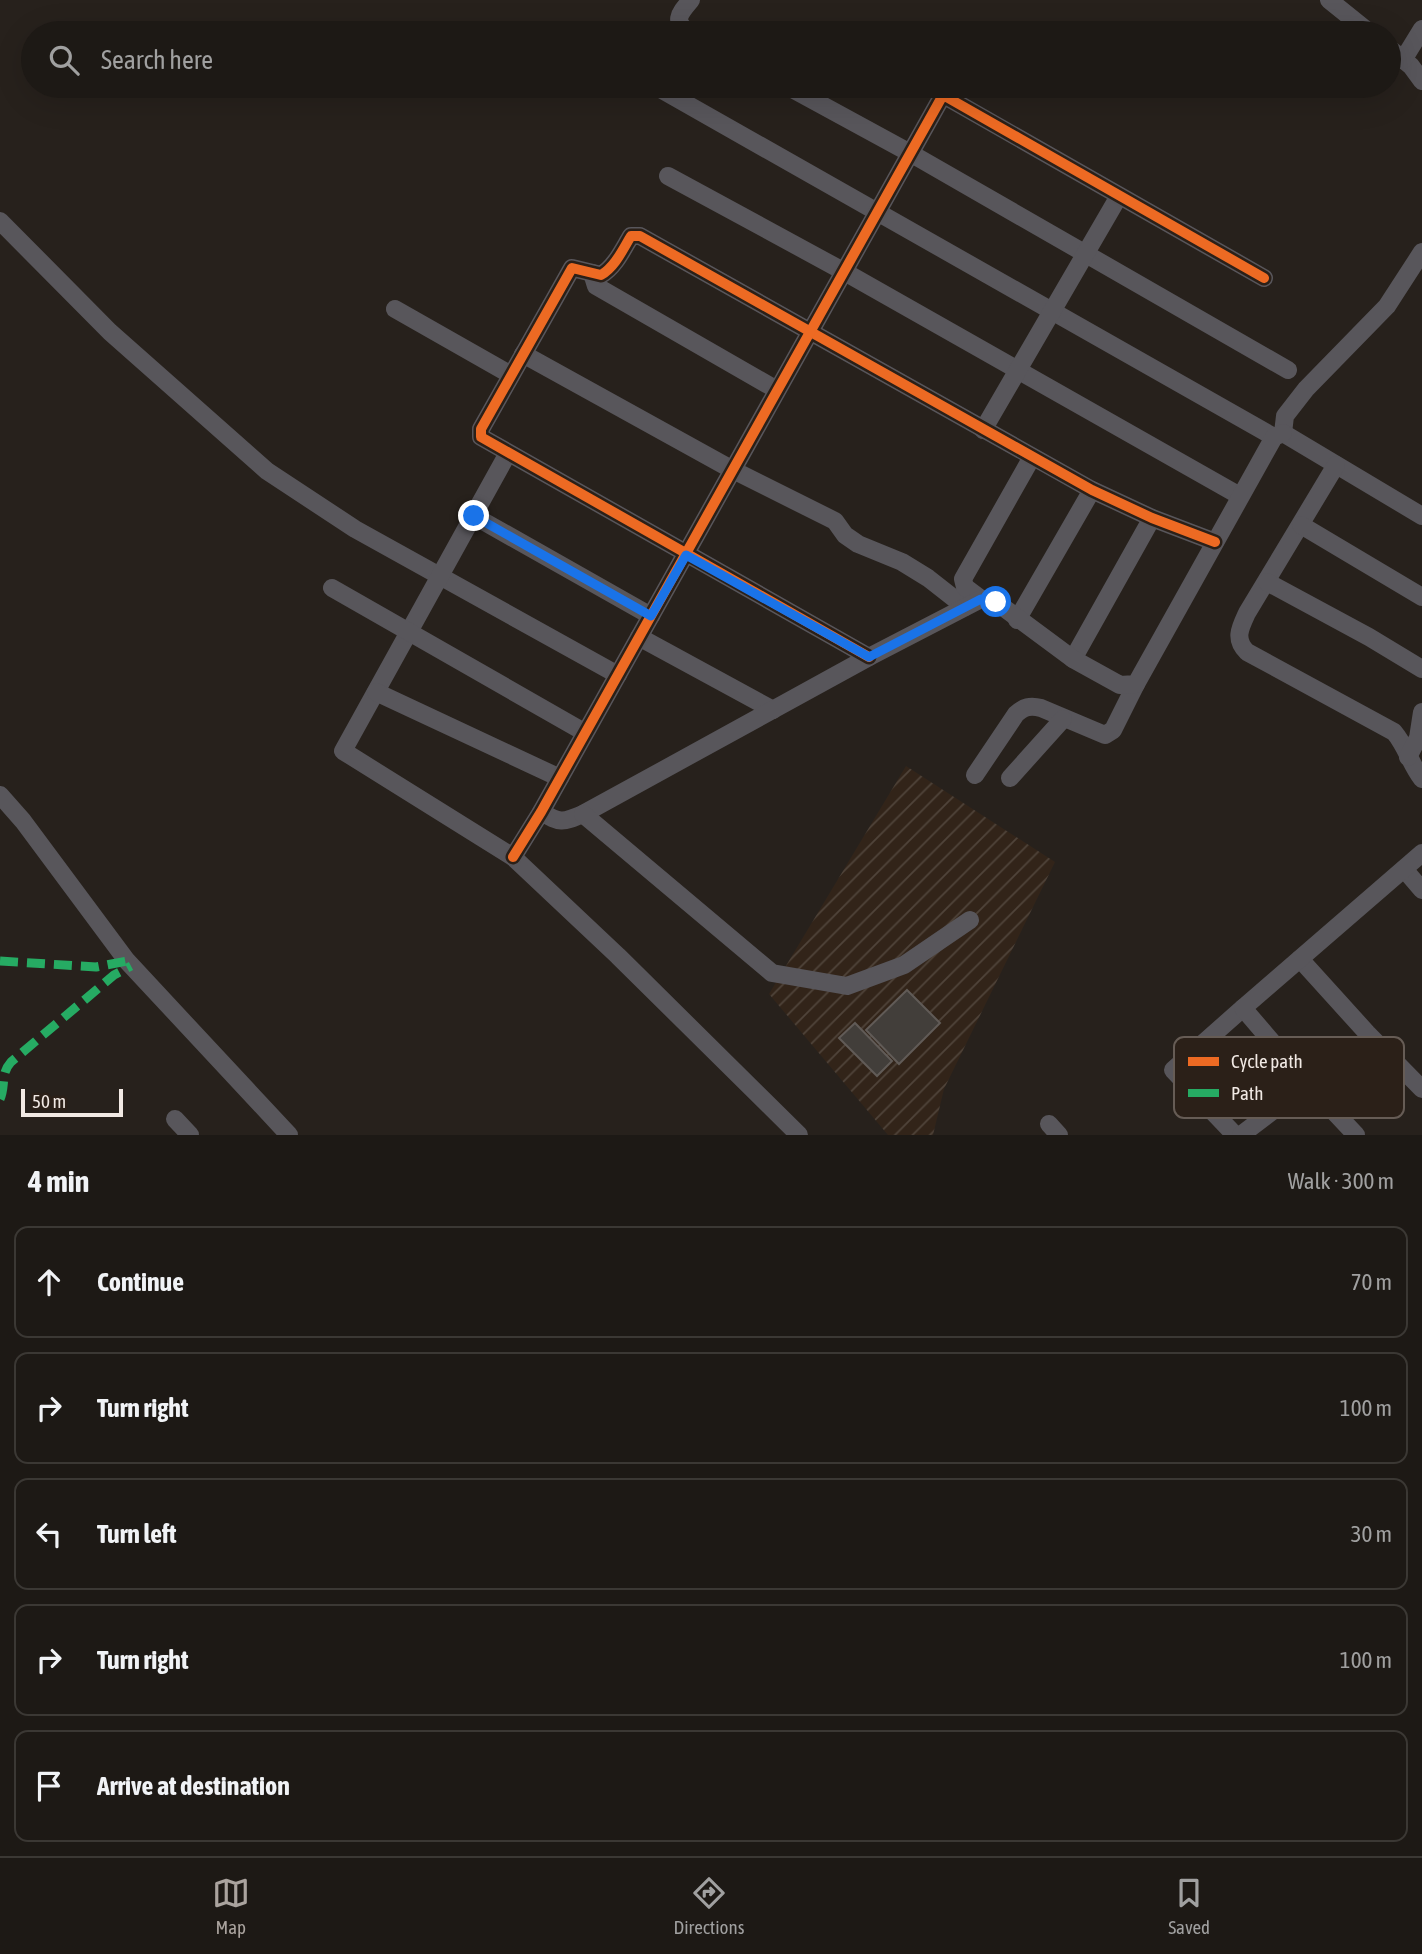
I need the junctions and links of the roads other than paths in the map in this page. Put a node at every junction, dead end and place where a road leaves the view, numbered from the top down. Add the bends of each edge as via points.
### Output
1 (691, 0) edge
2 (1339, 3) edge
3 (680, 21) edge
4 (1358, 21) edge
5 (1422, 29) edge
6 (1401, 49) edge
7 (1401, 58) edge
8 (1422, 81) edge
9 (676, 98) edge
10 (808, 98) edge
11 (940, 98) edge
12 (949, 98) edge
13 (909, 153) junction
14 (668, 176) dead end
15 (1119, 196) junction
16 (876, 213) junction
17 (0, 221) edge
18 (1422, 252) edge
19 (1085, 254) junction
20 (843, 271) junction
21 (592, 273) junction
22 (1264, 278) dead end
23 (396, 309) dead end
24 (1052, 312) junction
25 (811, 330) junction
26 (523, 354) junction
27 (1288, 370) dead end
28 (1018, 372) junction
29 (511, 375) junction
30 (776, 390) junction
31 (984, 430) junction
32 (1278, 435) junction
33 (508, 453) junction
34 (1032, 457) junction
35 (1336, 465) junction
36 (731, 469) junction
37 (1092, 490) junction
38 (1240, 496) junction
39 (474, 516) junction
40 (1422, 516) edge
41 (1152, 518) junction
42 (1301, 526) junction
43 (1215, 542) junction
44 (686, 555) junction
45 (441, 576) junction
46 (1267, 582) junction
47 (332, 588) dead end
48 (1422, 597) edge
49 (973, 603) junction
50 (651, 616) junction
51 (1017, 620) junction
52 (409, 632) junction
53 (639, 637) junction
54 (869, 657) junction
55 (1073, 659) junction
56 (1422, 669) edge
57 (618, 675) junction
58 (1136, 684) junction
59 (376, 692) junction
60 (773, 710) junction
61 (1422, 712) edge
62 (1063, 719) junction
63 (584, 732) junction
64 (1408, 757) junction
65 (975, 775) dead end
66 (1421, 775) edge
67 (1010, 778) dead end
68 (560, 779) junction
69 (0, 795) edge
70 (541, 812) junction
71 (583, 814) junction
72 (1422, 853) edge
73 (513, 857) junction
74 (1404, 869) junction
75 (1422, 890) edge
76 (970, 920) dead end
77 (1300, 958) junction
78 (1243, 1008) junction
79 (1210, 1037) edge
80 (1268, 1037) edge
81 (1370, 1037) edge
82 (1404, 1071) edge
83 (1422, 1088) edge
84 (1219, 1118) edge
85 (1263, 1118) edge
86 (1340, 1118) edge
87 (175, 1119) dead end
88 (190, 1135) edge
89 (289, 1135) edge
90 (799, 1135) edge
91 (1235, 1135) edge
92 (1241, 1135) edge
93 (1356, 1135) edge

1 - 3 street
2 - 4 street
5 - 6 street
7 - 8 street
9 - 16 street
10 - 13 street
11 - 13 street
12 - 15 street
13 - 16 street
13 - 19 street
14 - 20 street
15 - 19 street
15 - 22 street
16 - 20 street
16 - 24 street
17 - 45 street via 110,332 267,471 355,529
18 - 32 street via 1387,306 1306,389 1285,416
19 - 24 street
19 - 27 street
20 - 25 street
20 - 28 street
21 - 25 street via 601,275 610,269 636,235
21 - 26 street via 576,267 567,272
21 - 30 street via 596,286 605,292
23 - 29 street
24 - 28 street
24 - 32 street
25 - 30 street
25 - 31 street
26 - 29 street
26 - 36 street
28 - 31 street
28 - 38 street
29 - 33 street via 479,433
30 - 36 street
31 - 34 street
32 - 35 street
32 - 38 street
33 - 39 street
33 - 44 street
34 - 37 street
34 - 49 street via 963,579
35 - 40 street
35 - 42 street
36 - 44 street
36 - 49 street via 835,521 858,544 902,562
37 - 41 street
37 - 51 street
38 - 43 street
39 - 45 street
39 - 50 street
41 - 43 street
41 - 55 street
42 - 46 street
42 - 48 street
43 - 58 street
44 - 50 street
44 - 54 street
45 - 52 street
45 - 57 street
46 - 56 street
46 - 64 street via 1239,630 1241,647 1394,732
47 - 52 street
49 - 51 street via 996,602
49 - 54 street
50 - 53 street
51 - 55 street
52 - 59 street
52 - 63 street
53 - 57 street
53 - 60 street
54 - 60 street
55 - 58 street via 1120,685
57 - 63 street
58 - 62 street via 1109,734 1100,735
59 - 68 street
59 - 73 street via 343,751
60 - 71 street
61 - 64 street via 1418,738
62 - 65 street via 1031,705 1022,709
62 - 67 street
63 - 68 street
64 - 66 street
68 - 70 street
69 - 89 street via 127,961
70 - 71 street via 565,822
70 - 73 street
71 - 76 street via 772,973 848,986 904,965
72 - 74 street
73 - 90 street
74 - 75 street
74 - 77 street
77 - 78 street
77 - 81 street
78 - 79 street
78 - 80 street
82 - 83 street
84 - 91 street
85 - 92 street
86 - 93 street
87 - 88 street

